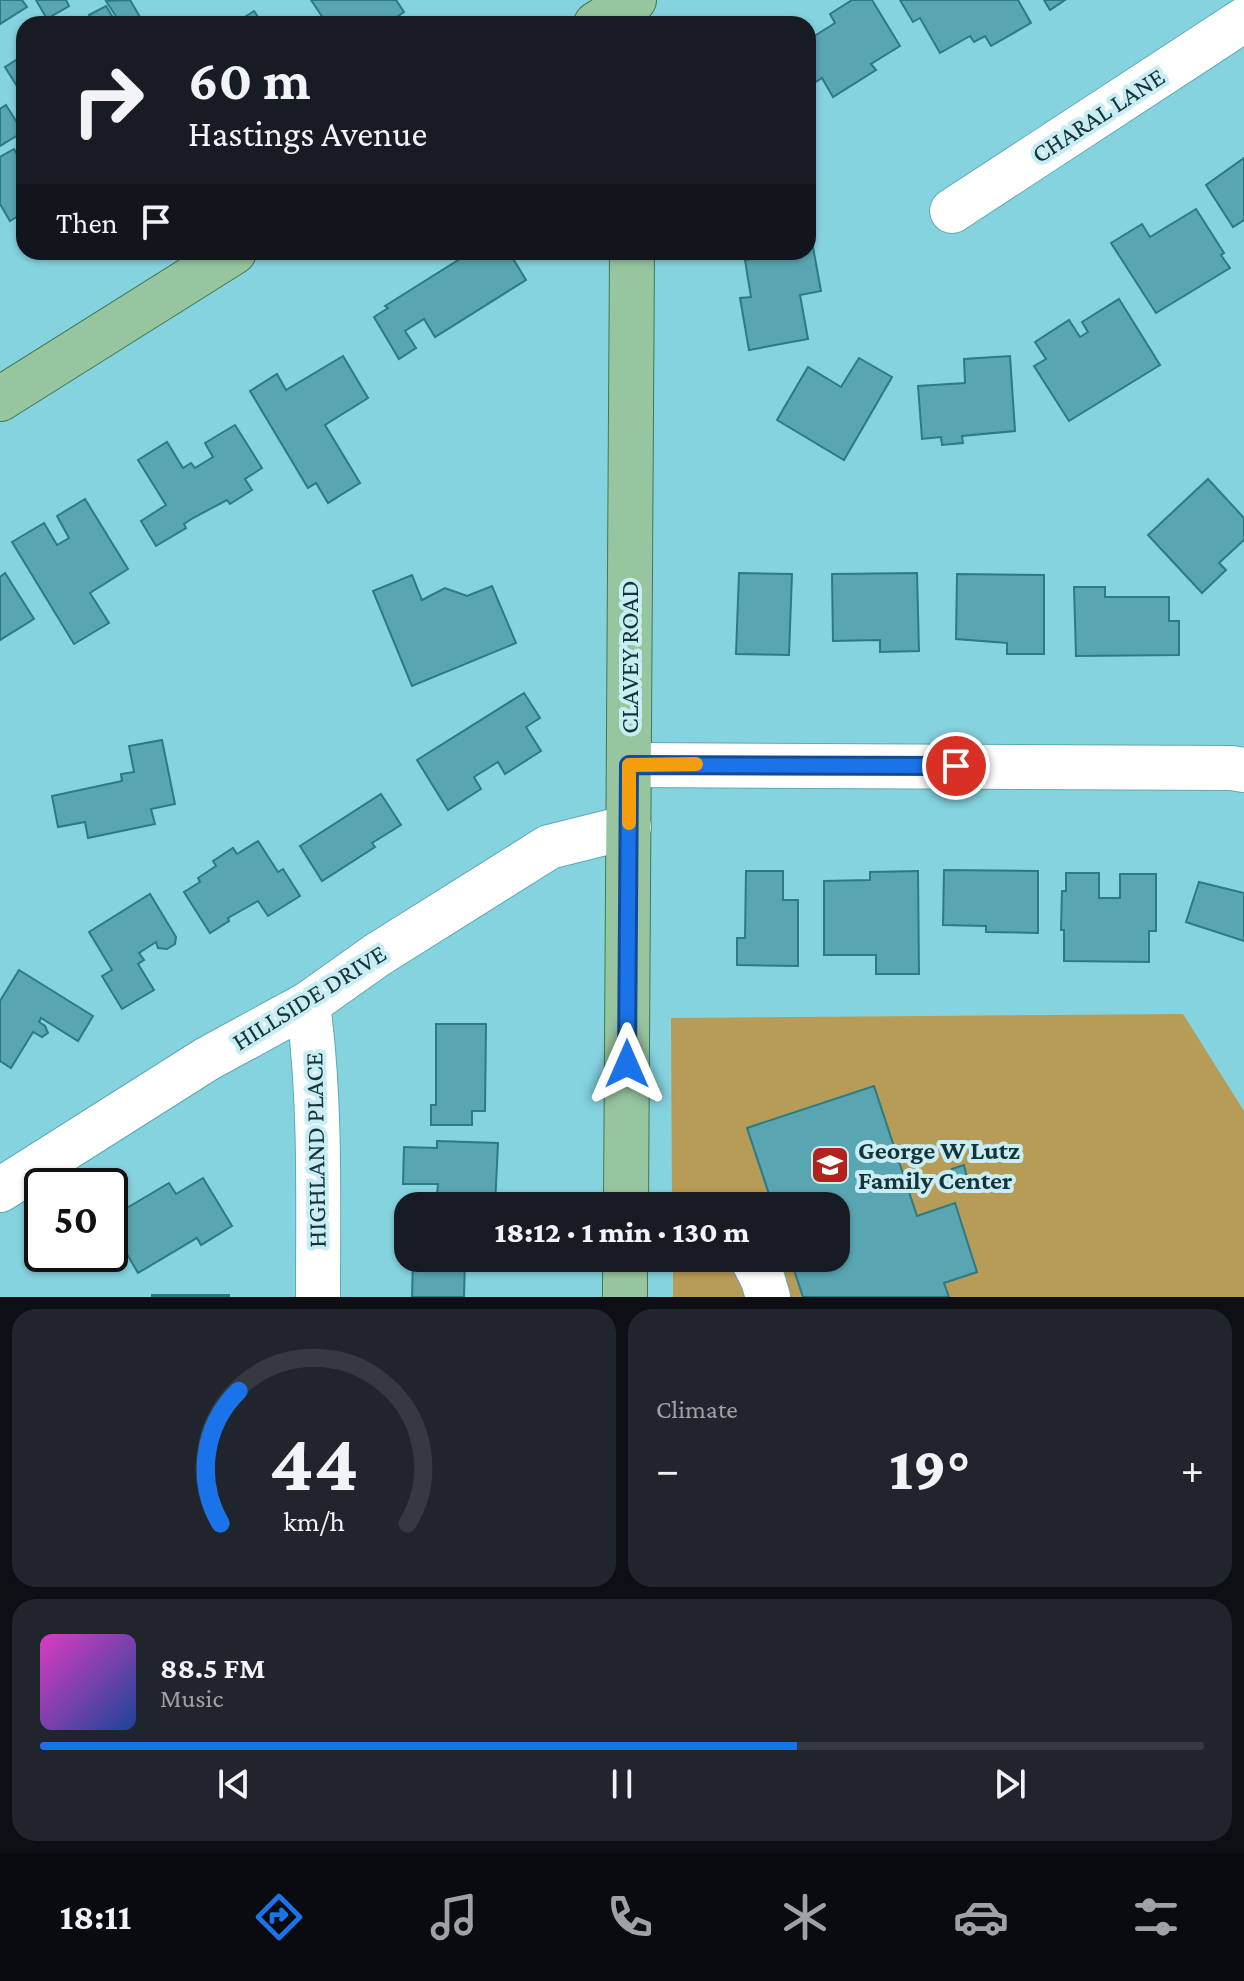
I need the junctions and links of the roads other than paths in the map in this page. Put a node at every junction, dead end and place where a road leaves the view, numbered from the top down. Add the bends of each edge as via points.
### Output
1 (1244, 20) edge
2 (952, 211) dead end
3 (221, 260) edge
4 (632, 260) edge
5 (0, 399) edge
6 (629, 765) junction
7 (1244, 770) edge
8 (629, 827) junction
9 (308, 1004) junction
10 (0, 1190) edge
11 (626, 1192) edge
12 (625, 1272) edge
13 (759, 1272) edge
14 (318, 1297) edge
15 (625, 1297) edge
16 (768, 1297) edge

1 - 2 street, CHARAL LANE
3 - 5 main road
4 - 6 main road, CLAVEY ROAD
6 - 7 street
6 - 8 main road, CLAVEY ROAD
8 - 9 street, HILLSIDE DRIVE via 549,847
8 - 11 main road, CLAVEY ROAD
9 - 10 street, HILLSIDE DRIVE via 207,1059
9 - 14 street, HIGHLAND PLACE via 318,1159
12 - 15 main road
13 - 16 street

